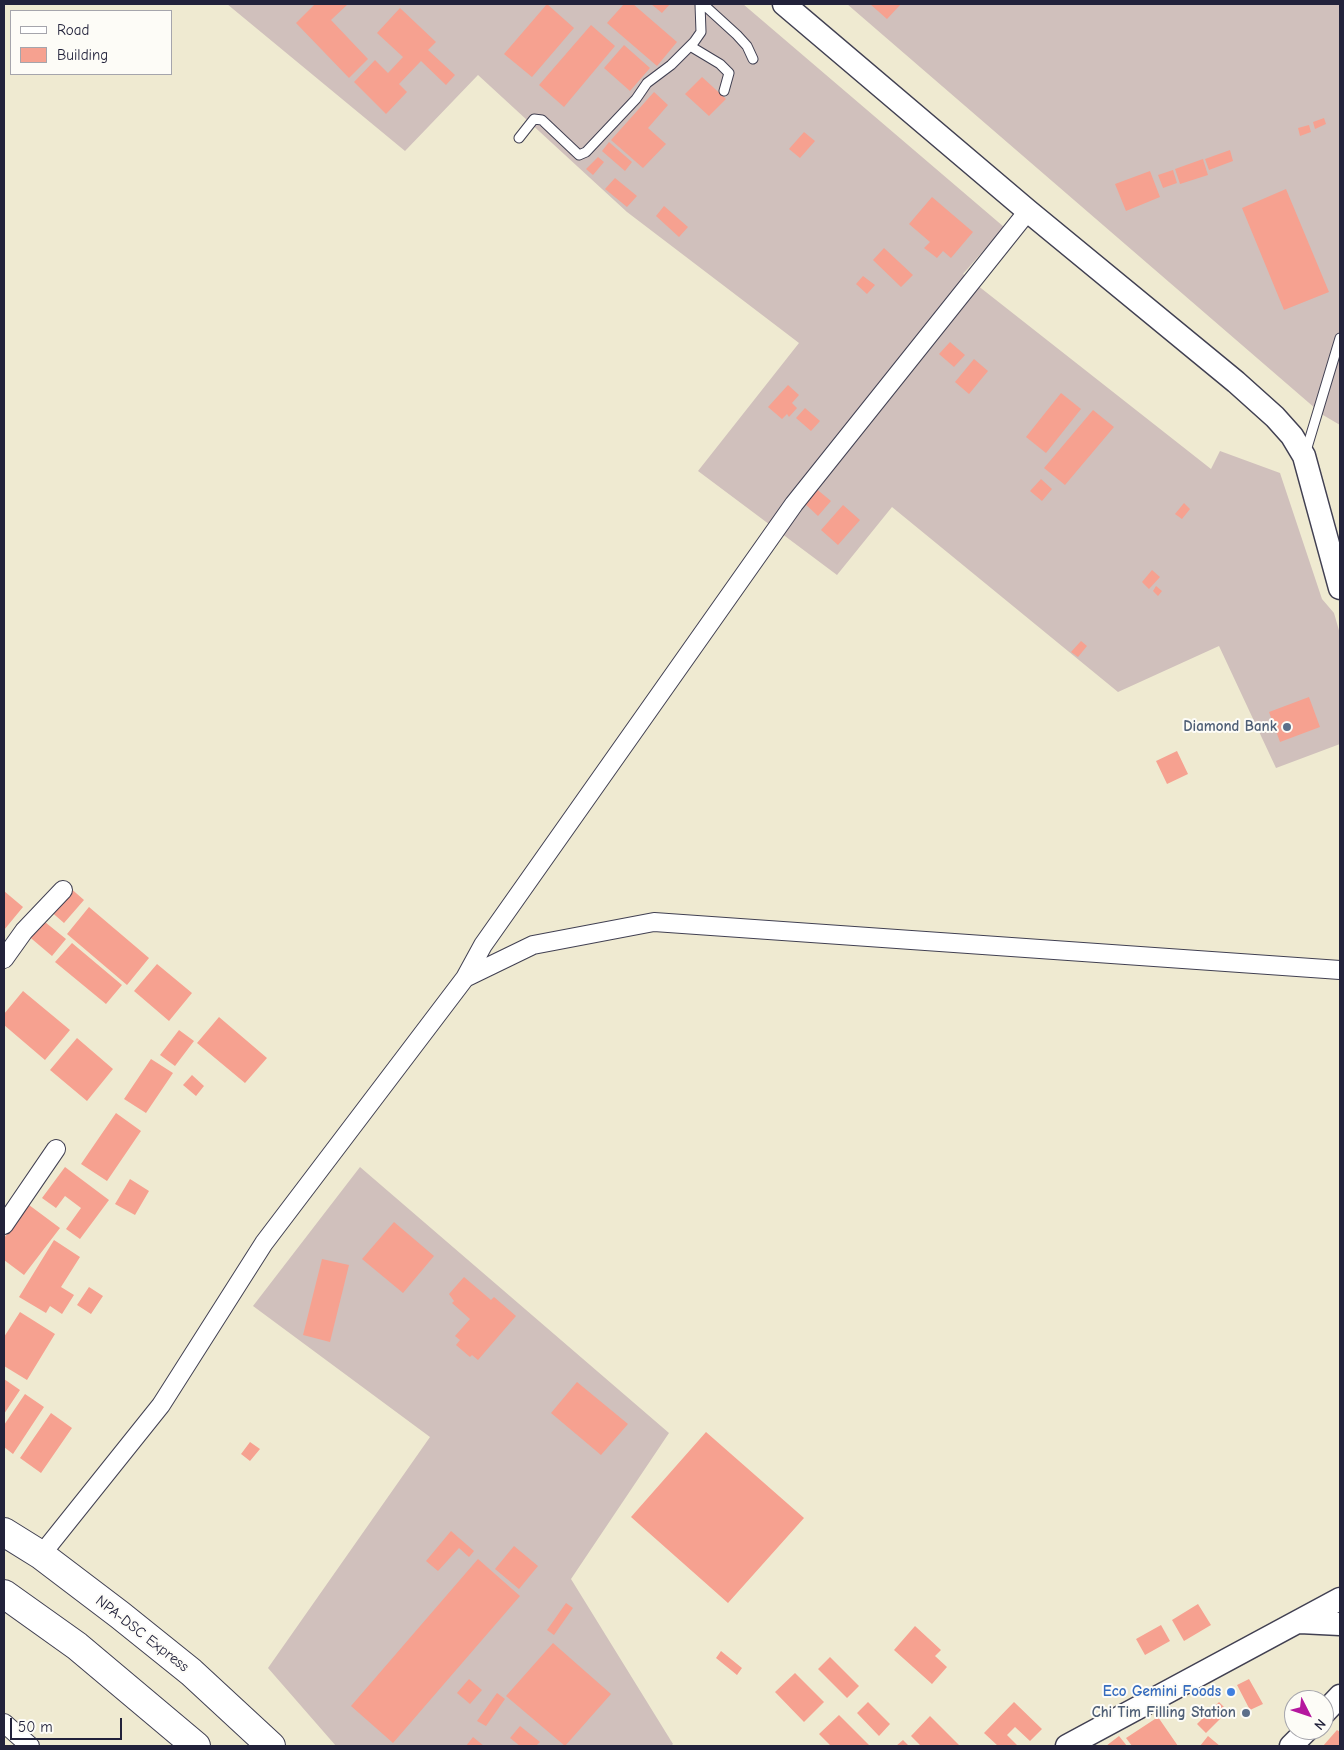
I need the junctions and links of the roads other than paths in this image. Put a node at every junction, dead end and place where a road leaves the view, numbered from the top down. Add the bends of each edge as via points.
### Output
1 (702, 4) edge
2 (784, 4) edge
3 (690, 46) junction
4 (753, 59) dead end
5 (724, 91) dead end
6 (519, 138) dead end
7 (1028, 211) junction
8 (1340, 338) edge
9 (1304, 456) junction
10 (1340, 588) edge
11 (63, 890) dead end
12 (4, 959) edge
13 (1340, 970) edge
14 (465, 978) junction
15 (56, 1149) dead end
16 (4, 1225) edge
17 (4, 1532) edge
18 (41, 1556) junction
19 (4, 1594) edge
20 (1340, 1599) edge
21 (1300, 1622) junction
22 (1340, 1624) edge
23 (4, 1723) edge
24 (30, 1746) edge
25 (196, 1746) edge
26 (271, 1746) edge
27 (1067, 1746) edge

1 - 3 lane via 701,32
1 - 4 lane via 724,20 747,46
2 - 7 street
3 - 5 lane via 729,73
3 - 6 lane via 671,66 647,83 586,152 579,155 542,120 534,119
7 - 9 street via 1236,382 1292,436
7 - 14 street via 794,504 482,945
8 - 9 lane
9 - 10 street
11 - 12 street via 24,931
13 - 14 street via 654,922 533,945
14 - 18 street via 264,1243 161,1405
15 - 16 street
17 - 18 main road, NPA-DSC Express
18 - 26 main road, NPA-DSC Express via 191,1672
19 - 25 main road via 77,1646
20 - 21 street
21 - 22 street
21 - 27 street
23 - 24 street

